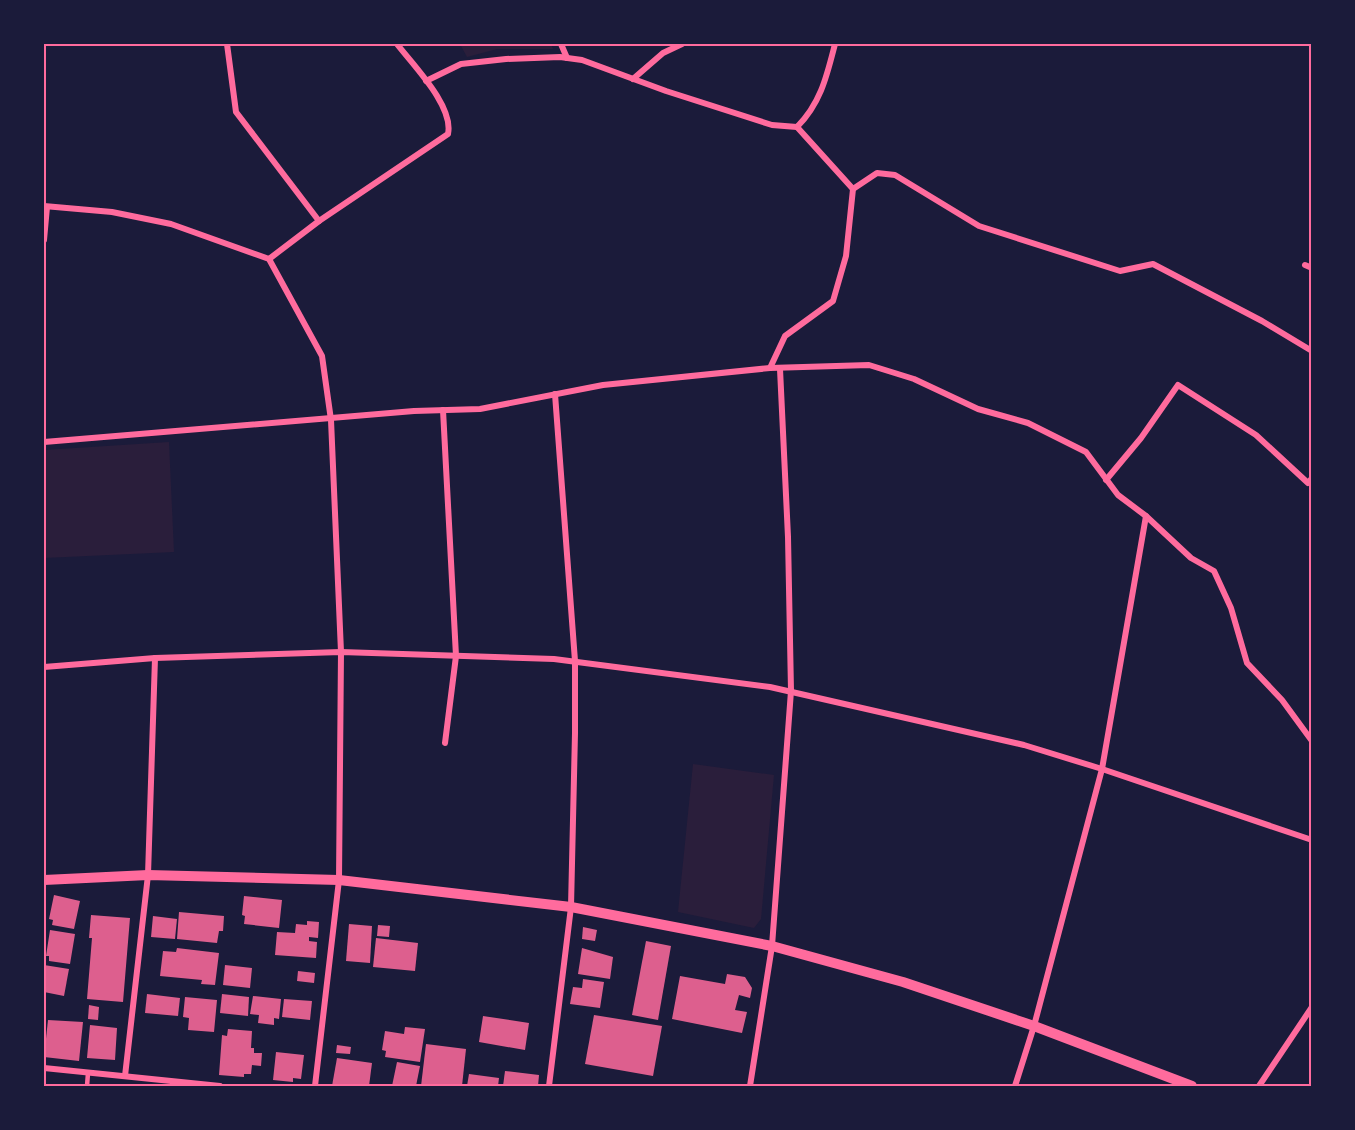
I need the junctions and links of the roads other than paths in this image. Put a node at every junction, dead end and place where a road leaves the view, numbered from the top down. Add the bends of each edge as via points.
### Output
1 (227, 44) edge
2 (397, 44) edge
3 (561, 44) edge
4 (682, 44) edge
5 (835, 44) edge
6 (567, 58) junction
7 (633, 79) junction
8 (426, 81) junction
9 (797, 127) junction
10 (853, 189) junction
11 (45, 206) edge
12 (319, 221) junction
13 (44, 240) edge
14 (269, 259) junction
15 (1311, 351) edge
16 (770, 368) junction
17 (780, 369) junction
18 (555, 394) junction
19 (443, 410) junction
20 (331, 420) junction
21 (44, 442) edge
22 (1311, 478) edge
23 (1106, 480) junction
24 (1146, 516) junction
25 (341, 652) junction
26 (456, 656) junction
27 (155, 658) junction
28 (575, 661) junction
29 (44, 667) edge
30 (791, 691) junction
31 (1311, 741) edge
32 (445, 743) dead end
33 (1102, 769) junction
34 (1311, 840) edge
35 (148, 875) junction
36 (44, 880) edge
37 (339, 880) junction
38 (571, 907) junction
39 (772, 946) junction
40 (1311, 1007) edge
41 (1034, 1026) junction
42 (44, 1068) edge
43 (88, 1073) junction
44 (125, 1076) junction
45 (87, 1086) edge
46 (220, 1086) edge
47 (315, 1086) edge
48 (549, 1086) edge
49 (750, 1086) edge
50 (1015, 1086) edge
51 (1192, 1086) edge
52 (1259, 1086) edge

1 - 12 street via 236,112
2 - 8 street
3 - 6 street
4 - 7 street via 663,53
5 - 9 street via 822,90
6 - 7 street
6 - 8 street via 461,64
7 - 9 street via 772,125
8 - 12 street via 446,112 448,134
9 - 10 street
10 - 15 street via 877,173 895,175 979,226 1120,271 1153,264
10 - 16 street via 846,256 833,301 785,336
11 - 13 street
11 - 14 street via 112,212 171,224
12 - 14 street
14 - 20 street via 322,356
16 - 17 street
16 - 18 street via 603,385
17 - 23 street via 869,365 914,379 978,409 1028,423 1086,452
17 - 30 street
18 - 19 street via 490,408
18 - 28 street
19 - 20 street
19 - 26 street
20 - 21 street
20 - 25 street
22 - 23 street via 1308,483 1256,435 1178,385
23 - 24 street via 1118,495
24 - 31 street via 1191,558 1214,571 1231,608 1247,663 1282,700
24 - 33 street
25 - 26 street
25 - 27 street
25 - 37 street
26 - 28 street
26 - 32 street
27 - 29 street
27 - 35 street
28 - 30 street
28 - 38 street
30 - 33 street via 1014,743
30 - 39 street
33 - 34 street
33 - 41 street
35 - 36 street
35 - 37 street
35 - 44 street
37 - 38 street
37 - 47 street
38 - 39 street
38 - 48 street
39 - 41 street via 903,982
39 - 49 street
40 - 52 street
41 - 50 street
41 - 51 street
42 - 43 street
43 - 44 street
43 - 45 lane
44 - 46 street

